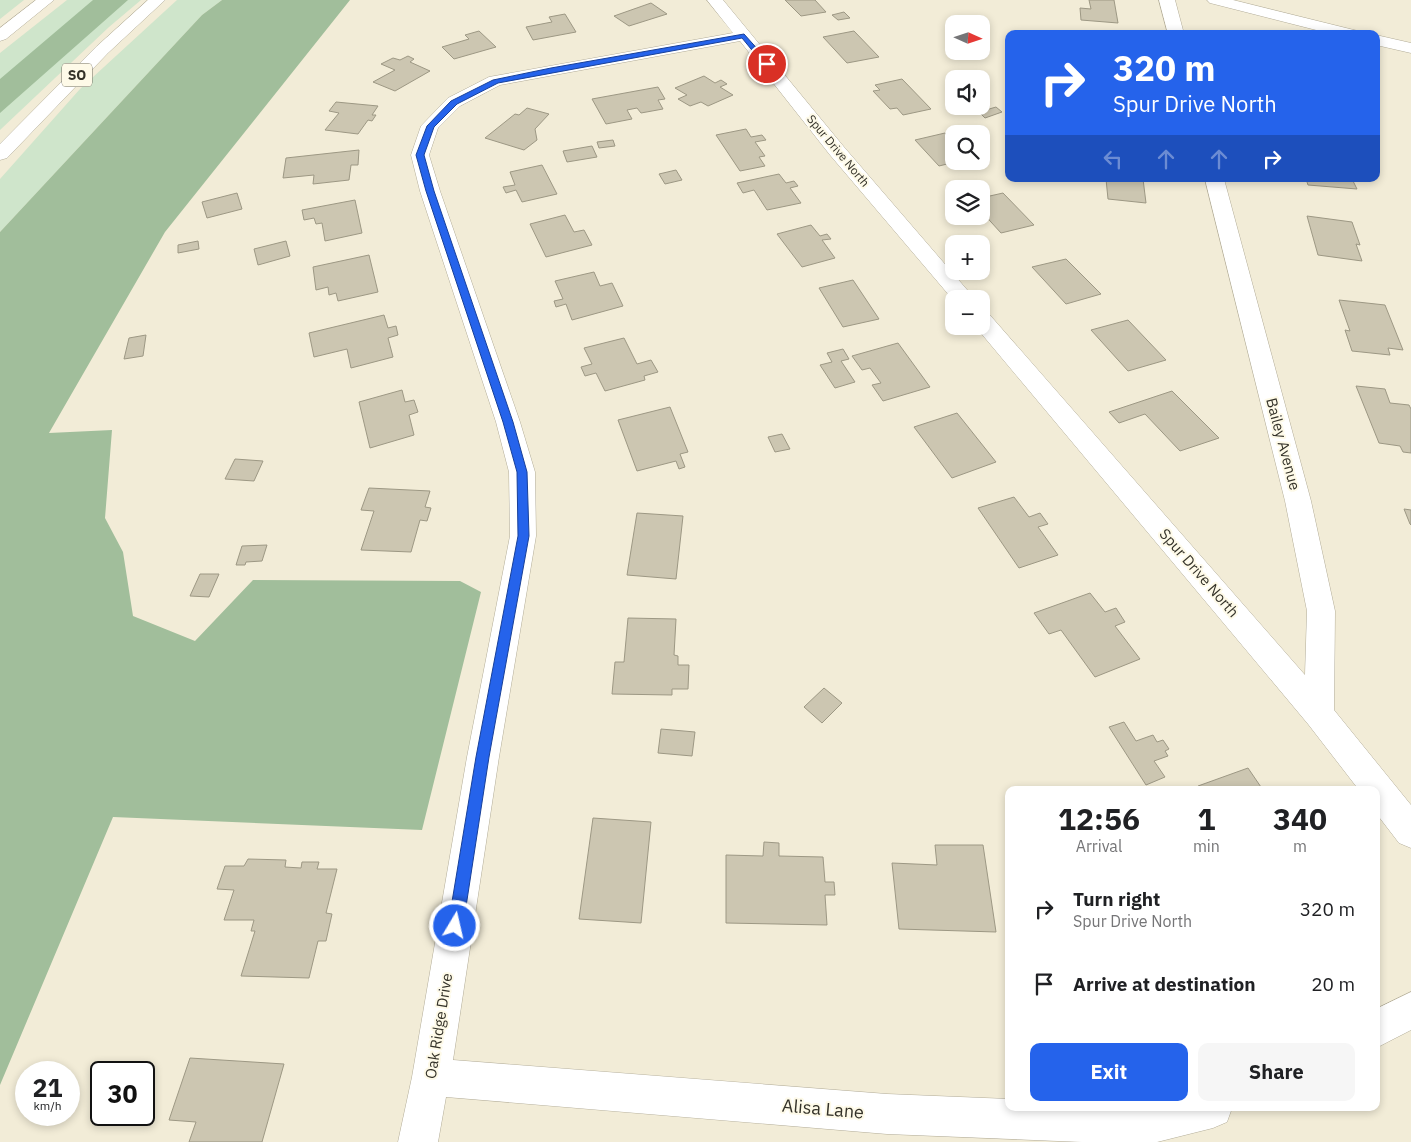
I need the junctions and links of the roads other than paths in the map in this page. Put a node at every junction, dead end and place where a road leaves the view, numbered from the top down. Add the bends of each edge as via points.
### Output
1 (46, 0) edge
2 (157, 0) edge
3 (715, 0) edge
4 (1167, 0) edge
5 (1214, 0) edge
6 (1175, 30) edge
7 (1336, 30) edge
8 (0, 36) edge
9 (744, 36) junction
10 (1380, 41) edge
11 (1411, 48) edge
12 (0, 154) edge
13 (1215, 182) edge
14 (956, 290) edge
15 (990, 330) edge
16 (1319, 714) junction
17 (1376, 786) edge
18 (1380, 792) edge
19 (1411, 831) edge
20 (1411, 1010) edge
21 (1380, 1027) edge
22 (431, 1077) junction
23 (1201, 1111) edge
24 (418, 1142) edge

1 - 8 main road
2 - 12 main road, SO via 102,50
3 - 9 main road, Spur Drive North
4 - 6 main road
5 - 7 main road
9 - 14 main road, Spur Drive North
9 - 22 main road, Oak Ridge Drive via 496,81 454,102 430,126 420,155 522,472 523,536
10 - 11 main road
13 - 16 main road, Bailey Avenue via 1298,501 1321,611
15 - 16 main road, Spur Drive North
16 - 17 main road, Spur Drive North
18 - 19 main road, Spur Drive North
20 - 21 main road
22 - 23 main road, Alisa Lane via 887,1114 1146,1125
22 - 24 main road, Oak Ridge Drive

